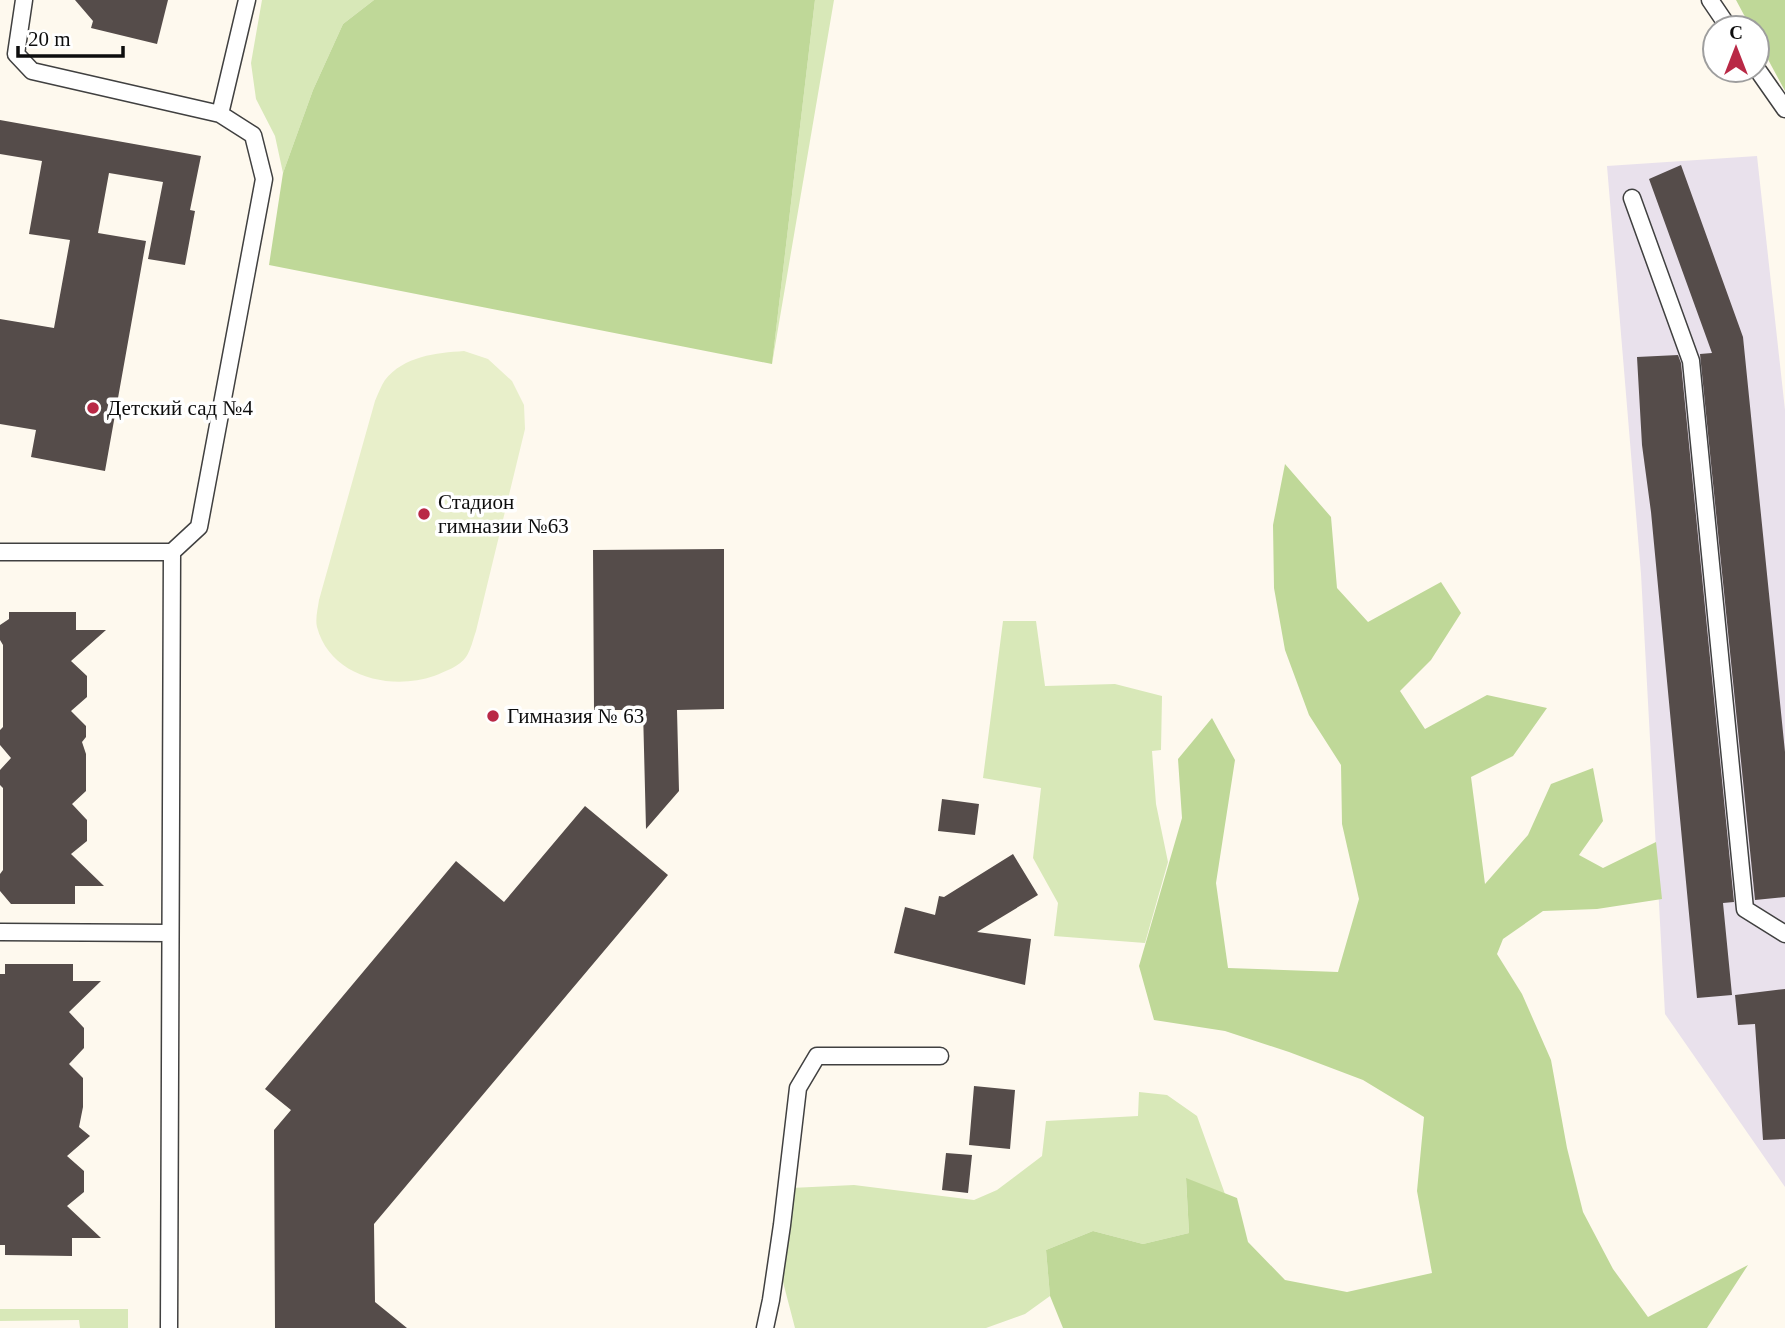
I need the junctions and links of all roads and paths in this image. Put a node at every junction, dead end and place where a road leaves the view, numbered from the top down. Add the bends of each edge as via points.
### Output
1 (24, 0) edge
2 (247, 0) edge
3 (1768, 84) edge
4 (1785, 109) edge
5 (220, 114) junction
6 (1632, 198) dead end
7 (0, 551) edge
8 (172, 551) junction
9 (0, 932) edge
10 (170, 933) junction
11 (1785, 934) edge
12 (940, 1056) dead end
13 (169, 1328) edge
14 (765, 1328) edge

1 - 5 lane via 16,54 32,71
2 - 5 lane
3 - 4 lane
5 - 8 lane via 254,135 264,179 199,527
6 - 11 lane via 1691,361 1745,909
7 - 8 lane
8 - 10 lane
9 - 10 lane
10 - 13 lane
12 - 14 lane via 817,1056 798,1088

